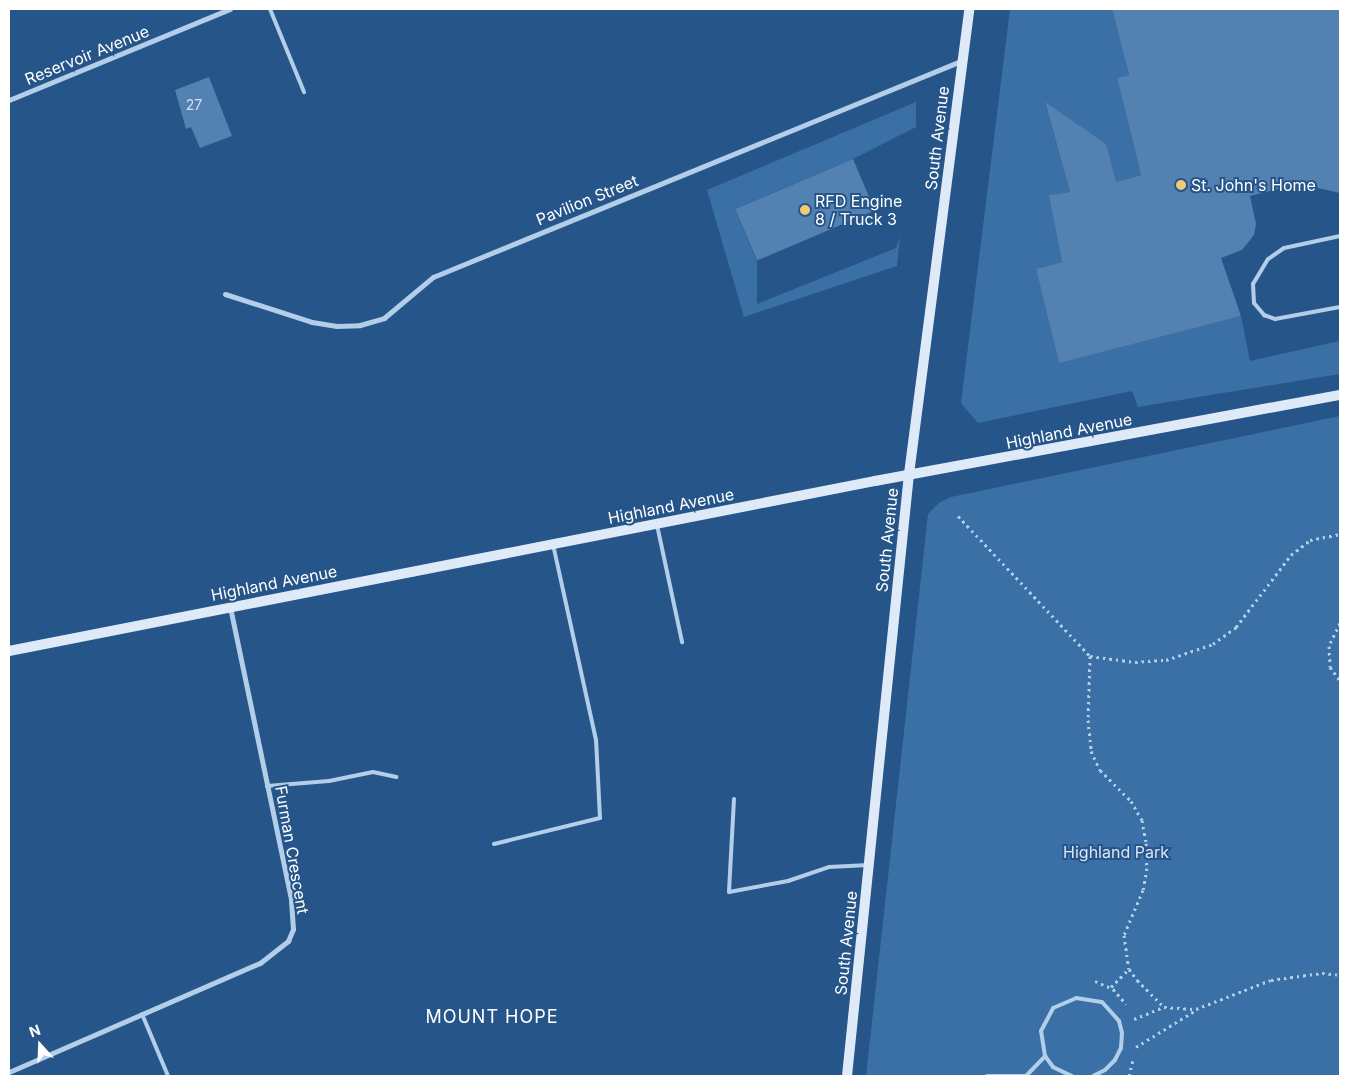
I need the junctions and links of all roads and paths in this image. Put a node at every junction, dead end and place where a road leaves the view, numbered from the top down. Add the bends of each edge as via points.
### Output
1 (230, 9) edge
2 (270, 9) edge
3 (969, 9) edge
4 (962, 60) junction
5 (304, 92) dead end
6 (9, 100) edge
7 (1340, 236) edge
8 (225, 294) dead end
9 (1340, 307) edge
10 (1340, 395) edge
11 (909, 474) junction
12 (958, 516) dead end
13 (656, 524) junction
14 (1340, 534) edge
15 (552, 544) junction
16 (230, 607) junction
17 (1340, 622) edge
18 (682, 642) dead end
19 (9, 651) edge
20 (1090, 656) junction
21 (1340, 681) edge
22 (396, 777) dead end
23 (267, 786) junction
24 (734, 799) dead end
25 (494, 844) dead end
26 (869, 865) junction
27 (1129, 969) junction
28 (1340, 975) edge
29 (1111, 988) dead end
30 (1164, 1007) junction
31 (1196, 1009) junction
32 (142, 1014) junction
33 (1134, 1019) dead end
34 (1136, 1047) dead end
35 (1045, 1056) junction
36 (9, 1072) edge
37 (168, 1076) edge
38 (847, 1076) edge
39 (987, 1076) edge
40 (1026, 1076) edge
41 (1072, 1076) edge
42 (1093, 1076) edge

1 - 6 street, Reservoir Avenue
2 - 5 lane
3 - 4 street, South Avenue
4 - 8 street, Pavilion Street via 433,277 384,318 360,325 337,326 312,322
4 - 11 street, South Avenue
7 - 9 lane via 1284,248 1268,259 1253,284 1254,303 1264,315 1275,319
10 - 11 street, Highland Avenue
11 - 13 street, Highland Avenue
11 - 26 street, South Avenue
12 - 20 path
13 - 15 street, Highland Avenue
13 - 18 lane
14 - 20 path via 1310,540 1291,555 1236,627 1213,644 1166,660 1135,662
15 - 16 street, Highland Avenue
15 - 25 lane via 596,740 600,818
16 - 19 street, Highland Avenue
16 - 23 street, Furman Crescent
17 - 21 path via 1329,646 1330,667
20 - 27 path via 1088,720 1091,751 1100,770 1131,801 1146,843 1147,868 1143,890 1124,935
22 - 23 lane via 373,772 329,781
23 - 32 street, Furman Crescent via 291,899 293,929 288,941 260,963
24 - 26 lane via 729,892 788,881 829,867
26 - 38 street, South Avenue
27 - 29 path
27 - 30 path
28 - 31 path via 1322,973 1271,980
30 - 31 path
30 - 33 path
31 - 34 path
32 - 36 street, Furman Crescent
32 - 37 lane
35 - 40 lane
35 - 41 lane via 1054,1067
35 - 42 lane via 1041,1031 1053,1008 1076,998 1102,1002 1118,1021 1121,1048 1106,1070
39 - 40 lane

